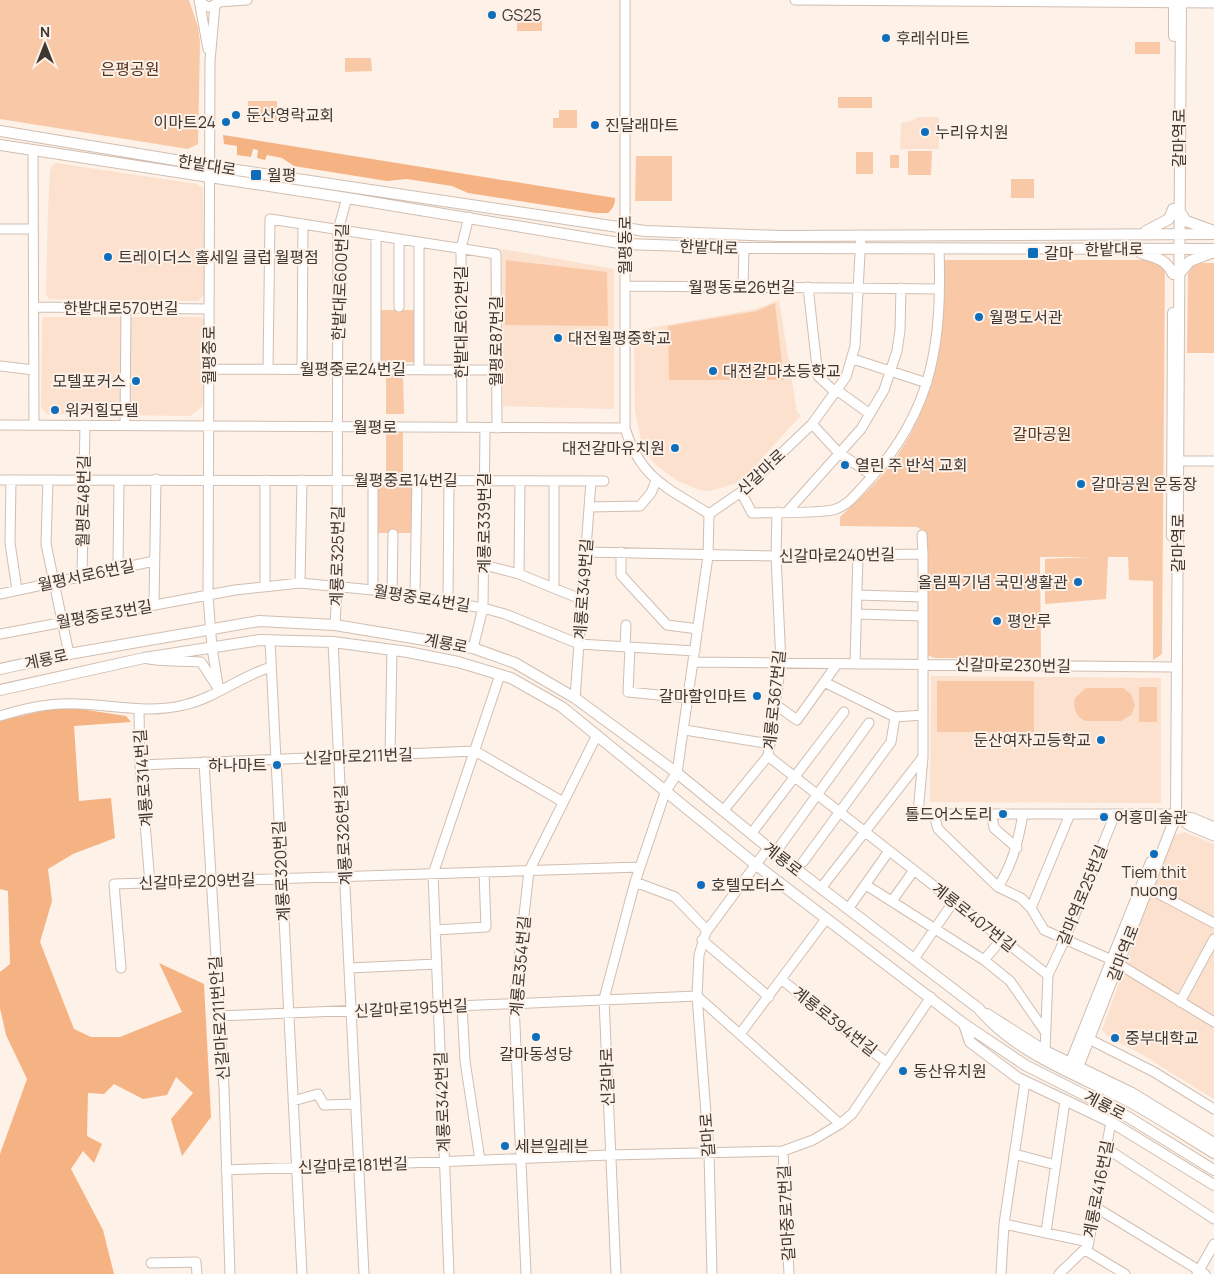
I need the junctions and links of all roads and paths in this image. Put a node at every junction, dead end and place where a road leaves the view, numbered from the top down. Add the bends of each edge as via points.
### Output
1 (248, 0) edge
2 (626, 0) edge
3 (795, 0) edge
4 (199, 1) edge
5 (1177, 1) edge
6 (217, 2) edge
7 (1214, 3) edge
8 (210, 61) junction
9 (0, 131) edge
10 (0, 144) edge
11 (33, 150) junction
12 (210, 166) junction
13 (210, 178) junction
14 (347, 198) junction
15 (1176, 211) junction
16 (469, 218) junction
17 (304, 224) junction
18 (625, 228) junction
19 (0, 229) edge
20 (33, 229) junction
21 (338, 230) junction
22 (1176, 233) junction
23 (1214, 233) edge
24 (1135, 234) junction
25 (861, 235) junction
26 (376, 236) junction
27 (399, 239) junction
28 (418, 242) junction
29 (625, 244) junction
30 (461, 248) junction
31 (744, 248) junction
32 (1176, 248) junction
33 (860, 249) junction
34 (939, 249) junction
35 (1136, 250) junction
36 (1214, 250) edge
37 (1176, 274) junction
38 (625, 286) junction
39 (743, 287) junction
40 (808, 287) junction
41 (858, 288) junction
42 (902, 288) junction
43 (939, 289) junction
44 (34, 307) junction
45 (399, 307) dead end
46 (126, 308) junction
47 (209, 309) junction
48 (853, 359) junction
49 (0, 366) edge
50 (209, 369) junction
51 (268, 369) junction
52 (302, 369) junction
53 (337, 369) junction
54 (376, 369) junction
55 (419, 369) junction
56 (34, 370) junction
57 (462, 370) junction
58 (496, 370) junction
59 (890, 372) junction
60 (927, 384) junction
61 (837, 392) junction
62 (870, 414) junction
63 (812, 424) junction
64 (0, 425) edge
65 (34, 425) junction
66 (85, 425) junction
67 (125, 426) junction
68 (208, 426) junction
69 (337, 427) junction
70 (462, 427) junction
71 (485, 428) junction
72 (497, 428) junction
73 (625, 428) junction
74 (838, 452) junction
75 (1176, 461) junction
76 (1214, 461) edge
77 (873, 476) junction
78 (156, 479) junction
79 (208, 479) junction
80 (0, 480) edge
81 (11, 480) junction
82 (48, 480) junction
83 (84, 480) junction
84 (119, 480) junction
85 (265, 480) junction
86 (302, 480) junction
87 (338, 480) junction
88 (373, 480) junction
89 (417, 480) junction
90 (449, 480) junction
91 (484, 480) junction
92 (520, 481) junction
93 (554, 481) junction
94 (591, 481) junction
95 (604, 481) dead end
96 (656, 481) junction
97 (742, 492) junction
98 (590, 507) junction
99 (777, 512) junction
100 (787, 512) junction
101 (709, 514) junction
102 (393, 534) dead end
103 (922, 535) dead end
104 (586, 552) junction
105 (620, 552) junction
106 (858, 554) junction
107 (923, 554) junction
108 (708, 556) junction
109 (776, 556) junction
110 (154, 561) junction
111 (484, 565) junction
112 (118, 568) junction
113 (519, 574) junction
114 (82, 576) junction
115 (53, 582) junction
116 (300, 583) junction
117 (265, 586) junction
118 (337, 587) junction
119 (554, 587) junction
120 (17, 590) junction
121 (373, 590) junction
122 (392, 593) junction
123 (0, 594) edge
124 (857, 595) junction
125 (208, 596) junction
126 (415, 596) junction
127 (923, 597) junction
128 (583, 600) junction
129 (448, 601) junction
130 (154, 605) junction
131 (483, 608) junction
132 (856, 614) junction
133 (923, 616) junction
134 (62, 621) junction
135 (335, 625) junction
136 (626, 625) dead end
137 (698, 629) junction
138 (210, 630) junction
139 (0, 634) edge
140 (270, 641) junction
141 (333, 642) junction
142 (580, 644) junction
143 (627, 647) junction
144 (212, 648) junction
145 (473, 648) junction
146 (392, 650) junction
147 (695, 651) junction
148 (69, 654) junction
149 (144, 658) junction
150 (694, 662) junction
151 (781, 663) junction
152 (837, 664) junction
153 (855, 664) junction
154 (923, 664) junction
155 (271, 667) junction
156 (1171, 667) junction
157 (0, 669) edge
158 (500, 675) junction
159 (824, 682) junction
160 (0, 690) edge
161 (219, 691) junction
162 (576, 698) junction
163 (689, 698) junction
164 (776, 704) junction
165 (139, 710) junction
166 (844, 712) dead end
167 (922, 715) junction
168 (0, 716) edge
169 (895, 717) junction
170 (869, 723) dead end
171 (685, 730) junction
172 (597, 734) junction
173 (770, 744) junction
174 (475, 751) junction
175 (390, 755) junction
176 (768, 756) junction
177 (923, 756) junction
178 (339, 757) junction
179 (276, 759) junction
180 (204, 762) junction
181 (140, 764) junction
182 (677, 773) junction
183 (794, 776) junction
184 (666, 790) junction
185 (817, 795) junction
186 (563, 802) junction
187 (723, 811) junction
188 (839, 812) junction
189 (992, 814) junction
190 (1023, 814) junction
191 (1070, 814) junction
192 (1115, 814) junction
193 (934, 815) junction
194 (1173, 815) junction
195 (1214, 827) edge
196 (864, 831) junction
197 (751, 834) junction
198 (1214, 836) edge
199 (1017, 848) junction
200 (771, 850) junction
201 (889, 851) junction
202 (803, 862) dead end
203 (755, 864) junction
204 (640, 868) junction
205 (914, 870) junction
206 (529, 871) junction
207 (484, 872) junction
208 (433, 874) junction
209 (345, 877) junction
210 (282, 879) junction
211 (212, 881) junction
212 (635, 882) junction
213 (150, 883) junction
214 (866, 884) junction
215 (998, 887) junction
216 (821, 888) junction
217 (1148, 888) junction
218 (892, 901) junction
219 (954, 901) junction
220 (1031, 908) junction
221 (848, 909) junction
222 (826, 919) junction
223 (1214, 923) edge
224 (934, 928) junction
225 (435, 930) junction
226 (707, 930) junction
227 (1002, 939) junction
228 (1065, 939) junction
229 (1214, 939) edge
230 (702, 940) junction
231 (914, 959) junction
232 (984, 960) junction
233 (1115, 962) junction
234 (437, 964) junction
235 (121, 968) dead end
236 (349, 968) junction
237 (1048, 975) junction
238 (782, 980) junction
239 (697, 996) junction
240 (769, 997) junction
241 (931, 997) junction
242 (604, 999) junction
243 (1180, 1002) junction
244 (514, 1003) junction
245 (462, 1005) junction
246 (438, 1006) junction
247 (978, 1008) junction
248 (351, 1010) junction
249 (289, 1013) junction
250 (218, 1016) junction
251 (1214, 1022) edge
252 (964, 1024) junction
253 (1044, 1030) junction
254 (740, 1034) junction
255 (1089, 1039) junction
256 (1045, 1051) junction
257 (887, 1063) junction
258 (1074, 1065) junction
259 (1025, 1082) junction
260 (1065, 1100) junction
261 (293, 1101) junction
262 (356, 1104) junction
263 (1214, 1109) edge
264 (1111, 1122) junction
265 (840, 1124) junction
266 (1214, 1143) edge
267 (1106, 1148) junction
268 (783, 1151) junction
269 (708, 1153) junction
270 (1214, 1153) edge
271 (1014, 1154) junction
272 (610, 1155) junction
273 (521, 1158) junction
274 (480, 1160) junction
275 (445, 1162) junction
276 (359, 1165) junction
277 (1056, 1165) junction
278 (296, 1167) junction
279 (226, 1170) junction
280 (1214, 1170) edge
281 (1214, 1185) edge
282 (1096, 1208) junction
283 (1214, 1219) edge
284 (1004, 1224) junction
285 (1046, 1232) junction
286 (1214, 1244) edge
287 (1087, 1246) junction
288 (151, 1262) dead end
289 (1200, 1273) edge
290 (197, 1274) edge
291 (230, 1274) edge
292 (302, 1274) edge
293 (364, 1274) edge
294 (449, 1274) edge
295 (526, 1274) edge
296 (616, 1274) edge
297 (712, 1274) edge
298 (788, 1274) edge
299 (1001, 1274) edge
300 (1059, 1274) edge
301 (1125, 1274) edge

1 - 6 street
2 - 18 street, 월평동로
3 - 5 street
4 - 6 street via 208,7
4 - 8 street
5 - 7 street
5 - 15 main road, 갈마역로
6 - 8 street
8 - 12 street, 월평중로
9 - 12 main road, 한밭대로
10 - 11 main road, 한밭대로
11 - 13 main road, 한밭대로
11 - 20 street
12 - 13 street, 월평중로
12 - 18 main road, 한밭대로
13 - 14 main road, 한밭대로
13 - 47 street, 월평중로
14 - 16 main road, 한밭대로
14 - 21 street, 한밭대로600번길
15 - 22 main road, 갈마역로
15 - 23 main road via 1186,221
15 - 24 main road via 1162,224
16 - 29 main road, 한밭대로
16 - 30 street, 한밭대로612번길
17 - 21 street
17 - 51 street via 270,219
17 - 52 street
18 - 25 main road, 한밭대로 via 707,234
18 - 29 street, 월평동로
19 - 20 street
20 - 44 street
21 - 26 street
21 - 53 street, 한밭대로600번길
22 - 23 main road, 한밭대로
22 - 24 main road, 한밭대로
22 - 32 main road, 갈마역로
24 - 25 main road, 한밭대로
25 - 33 street, 신갈마로
26 - 27 street
26 - 54 street
27 - 28 street
27 - 45 street
28 - 30 street
28 - 55 street
29 - 31 main road, 한밭대로
29 - 38 street, 월평동로
30 - 57 street, 한밭대로612번길
30 - 58 street, 월평로87번길 via 496,254
31 - 33 main road, 한밭대로
31 - 39 street
32 - 35 main road, 한밭대로
32 - 36 main road, 한밭대로
32 - 37 main road, 갈마역로
33 - 34 main road, 한밭대로
33 - 41 street, 신갈마로
34 - 35 main road, 한밭대로
34 - 43 street
35 - 37 main road via 1161,259
36 - 37 main road via 1190,261
37 - 75 main road, 갈마역로
38 - 39 street, 월평동로26번길
38 - 73 street, 월평동로
39 - 40 street, 월평동로26번길
40 - 41 street, 월평동로26번길
40 - 61 street via 818,376
41 - 42 street, 월평동로26번길
41 - 48 street, 신갈마로
42 - 43 street, 월평동로26번길
42 - 59 street via 900,330
43 - 60 street via 937,338
44 - 46 street, 한밭대로570번길
44 - 56 street
46 - 47 street, 한밭대로570번길
46 - 67 street
47 - 50 street, 월평중로
48 - 59 street
48 - 61 street, 신갈마로
49 - 56 street
50 - 51 street, 월평중로24번길
50 - 68 street, 월평중로
51 - 52 street, 월평중로24번길
52 - 53 street, 월평중로24번길
53 - 54 street, 월평중로24번길
53 - 69 street, 한밭대로600번길
54 - 55 street, 월평중로24번길
55 - 57 street, 월평중로24번길
56 - 65 street
57 - 58 street, 월평중로24번길
57 - 70 street, 한밭대로612번길
58 - 72 street, 월평로87번길
59 - 60 street
59 - 62 street
60 - 77 street via 911,424
61 - 62 street
61 - 63 street, 신갈마로
62 - 74 street via 861,429
63 - 74 street
63 - 97 street, 신갈마로
64 - 65 street, 월평로
65 - 66 street, 월평로
66 - 67 street, 월평로
66 - 83 street, 월평로48번길
67 - 68 street, 월평로
68 - 69 street, 월평로
68 - 79 street, 월평중로
69 - 70 street, 월평로
69 - 87 street, 계룡로325번길
70 - 71 street, 월평로
71 - 72 street, 월평로
71 - 91 street, 계룡로339번길
72 - 73 street, 월평로
73 - 96 street, 월평동로 via 638,461
74 - 77 street
74 - 100 street
75 - 76 street
75 - 156 main road, 갈마역로
75 - 194 main road, 갈마역로
77 - 100 street via 836,510
78 - 79 street, 월평중로14번길
78 - 84 street, 월평중로14번길
78 - 110 street
79 - 85 street, 월평중로14번길
79 - 125 street, 월평중로
80 - 81 street, 월평중로14번길
81 - 82 street, 월평중로14번길
81 - 120 street, 월평서로6번길 via 10,543
82 - 83 street, 월평중로14번길
82 - 115 street via 46,544
83 - 84 street, 월평중로14번길
83 - 114 street, 월평로48번길
84 - 112 street
85 - 86 street, 월평중로14번길
85 - 117 street
86 - 87 street, 월평중로14번길
86 - 116 street
87 - 88 street, 월평중로14번길
87 - 118 street, 계룡로325번길
88 - 89 street, 월평중로14번길
88 - 121 street
89 - 90 street, 월평중로14번길
89 - 126 street
90 - 91 street, 월평중로14번길
90 - 129 street
91 - 92 street, 월평중로14번길
91 - 111 street, 계룡로339번길
92 - 93 street, 월평중로14번길
92 - 113 street
93 - 94 street, 월평중로14번길
93 - 119 street
94 - 95 street, 월평중로14번길
94 - 98 street, 계룡로349번길
96 - 98 street via 640,506
96 - 101 street, 월평동로
97 - 99 street via 752,513
97 - 101 street, 신갈마로
98 - 104 street, 계룡로349번길
99 - 100 street
99 - 109 street, 계룡로367번길
101 - 108 street, 신갈마로
102 - 122 street
103 - 107 street
104 - 105 street
104 - 128 street, 계룡로349번길
105 - 108 street
105 - 137 street via 621,575 667,625
106 - 107 street, 신갈마로240번길
106 - 109 street, 신갈마로240번길
106 - 124 street
107 - 127 street
108 - 109 street, 신갈마로240번길
108 - 137 street, 신갈마로
109 - 151 street, 계룡로367번길
110 - 112 street, 월평서로6번길
110 - 130 street
111 - 113 street
111 - 131 street, 계룡로339번길
112 - 114 street, 월평서로6번길
113 - 119 street
114 - 115 street, 월평서로6번길
115 - 120 street, 월평서로6번길
115 - 134 street
116 - 117 street, 월평중로4번길
116 - 118 street, 월평중로4번길
117 - 125 street, 월평중로4번길
118 - 121 street, 월평중로4번길
118 - 135 street, 계룡로325번길
119 - 128 street
120 - 123 street, 월평서로6번길
121 - 122 street, 월평중로4번길
122 - 126 street, 월평중로4번길
124 - 127 street
124 - 132 street
125 - 130 street, 월평중로3번길
125 - 138 street, 월평중로
126 - 129 street, 월평중로4번길
127 - 133 street
128 - 142 street, 계룡로349번길
129 - 131 street, 월평중로4번길
130 - 134 street, 월평중로3번길
131 - 142 street, 월평중로4번길
131 - 145 street, 계룡로339번길
132 - 133 street
132 - 153 street
133 - 154 street
134 - 139 street, 월평중로3번길
134 - 148 street
135 - 138 main road, 계룡로 via 259,622
135 - 145 main road, 계룡로
136 - 143 street
137 - 147 street, 신갈마로
138 - 144 street, 월평중로
138 - 148 main road, 계룡로
140 - 141 main road, 계룡로
140 - 144 main road, 계룡로
140 - 155 street, 계룡로320번길
141 - 146 main road, 계룡로
141 - 178 street, 계룡로326번길
142 - 143 street, 월평중로4번길
142 - 162 street, 계룡로349번길
143 - 147 street, 월평중로4번길
143 - 163 street via 628,692
144 - 149 main road, 계룡로
144 - 161 street
145 - 162 main road, 계룡로 via 515,663
146 - 158 main road, 계룡로 via 458,662
146 - 175 street
147 - 150 street, 신갈마로
148 - 157 main road, 계룡로
149 - 160 main road, 계룡로
149 - 161 street via 160,662 201,662
150 - 151 street, 신갈마로230번길
150 - 163 street, 신갈마로
151 - 152 street, 신갈마로230번길
151 - 164 street, 계룡로367번길
152 - 153 street, 신갈마로230번길
152 - 159 street
153 - 154 street, 신갈마로230번길
154 - 156 street, 신갈마로230번길
154 - 167 street
155 - 161 street, 계룡로314번길 via 254,672
155 - 179 street, 계룡로320번길
156 - 194 main road, 갈마역로
158 - 172 main road, 계룡로 via 562,707
158 - 174 street, 계룡로342번길
159 - 164 street via 797,720
159 - 169 street
161 - 165 street, 계룡로314번길 via 184,705
162 - 182 main road, 계룡로
163 - 171 street, 신갈마로
164 - 173 street, 계룡로367번길
165 - 168 street via 54,704
165 - 181 street, 계룡로314번길
166 - 183 street
167 - 169 street
167 - 177 street
169 - 188 street via 892,742
170 - 185 street
171 - 173 street
171 - 182 street, 신갈마로
172 - 184 main road, 계룡로
172 - 186 street, 계룡로354번길
173 - 176 street, 계룡로367번길
174 - 175 street, 신갈마로211번길
174 - 186 street
174 - 208 street, 계룡로342번길
175 - 178 street, 신갈마로211번길
176 - 183 street, 계룡로407번길
176 - 187 street, 계룡로367번길
177 - 193 street via 918,814
177 - 196 street
178 - 179 street, 신갈마로211번길
178 - 209 street, 계룡로326번길
179 - 180 street, 신갈마로211번길
179 - 210 street, 계룡로320번길
180 - 181 street, 신갈마로211번길
180 - 211 street, 신갈마로211번안길
181 - 213 street, 계룡로314번길
182 - 184 main road, 신갈마로
182 - 187 main road, 계룡로
183 - 185 street, 계룡로407번길
183 - 197 street
184 - 203 main road, 계룡로
184 - 204 street, 신갈마로
185 - 188 street, 계룡로407번길
185 - 200 street, 갈마로
186 - 206 street, 계룡로354번길
187 - 197 main road, 계룡로
188 - 196 street, 계룡로407번길
188 - 202 street
189 - 190 street
189 - 193 street
189 - 199 street via 994,828
190 - 191 street
190 - 199 street
191 - 192 street
191 - 220 street
192 - 194 street
192 - 228 street, 갈마역로25번길
193 - 215 street via 938,829
194 - 195 street via 1193,818
194 - 198 street
194 - 217 main road, 갈마역로
194 - 233 main road, 갈마역로
196 - 201 street, 계룡로407번길
196 - 216 street
197 - 200 main road, 계룡로
199 - 215 street
200 - 203 street, 갈마로
200 - 216 main road, 계룡로
201 - 205 street, 계룡로407번길
201 - 214 street
203 - 222 main road, 계룡로
203 - 226 street, 갈마로
204 - 206 street, 신갈마로209번길
204 - 212 street, 신갈마로
205 - 218 street
205 - 219 street, 계룡로407번길
206 - 207 street, 신갈마로209번길
206 - 244 street, 계룡로354번길
207 - 208 street, 신갈마로209번길
207 - 225 street via 486,927
208 - 209 street, 신갈마로209번길
208 - 225 street, 계룡로342번길
209 - 210 street, 신갈마로209번길
209 - 236 street, 계룡로326번길
210 - 211 street, 신갈마로209번길
210 - 249 street, 계룡로320번길
211 - 213 street, 신갈마로209번길
211 - 250 street, 신갈마로211번안길
212 - 226 street via 675,897
212 - 242 street, 신갈마로
213 - 235 street, 신갈마로209번길 via 114,884
214 - 218 street
214 - 221 street
215 - 220 street via 1020,898
216 - 221 main road, 계룡로
217 - 223 street
217 - 233 main road, 갈마역로
218 - 224 street
219 - 224 street
219 - 227 street, 계룡로407번길
220 - 228 street via 1044,930
221 - 231 main road, 계룡로
222 - 238 street
222 - 241 main road, 계룡로
224 - 231 street
224 - 232 street
225 - 234 street, 계룡로342번길
226 - 230 street, 갈마로
227 - 232 street
227 - 237 street, 계룡로407번길
228 - 233 street
228 - 237 street, 갈마역로25번길
229 - 243 street
230 - 239 street, 갈마로
230 - 240 street
231 - 247 main road, 계룡로
232 - 253 street via 1010,981
233 - 243 street
233 - 255 main road, 갈마역로
233 - 258 main road, 갈마역로
234 - 236 street
234 - 246 street, 계룡로342번길
236 - 248 street, 계룡로326번길
237 - 253 street
238 - 240 street
238 - 257 street, 계룡로394번길
239 - 242 street
239 - 254 street
239 - 269 street, 갈마로
240 - 254 street
241 - 252 main road, 계룡로
241 - 257 street, 계룡로394번길
242 - 244 street, 신갈마로195번길
242 - 272 street, 신갈마로
243 - 251 street
244 - 245 street, 신갈마로195번길
244 - 273 street, 계룡로354번길
245 - 246 street, 신갈마로195번길
245 - 274 street via 464,1061
246 - 248 street, 신갈마로195번길
246 - 275 street, 계룡로342번길
247 - 256 main road
247 - 270 main road, 계룡로 via 994,1027 1023,1047 1124,1099
248 - 249 street, 신갈마로195번길
248 - 262 street, 계룡로326번길
249 - 250 street, 신갈마로195번길
249 - 261 street, 계룡로320번길
250 - 279 street, 신갈마로211번안길
252 - 259 main road via 970,1042
252 - 280 main road, 계룡로 via 1024,1065 1128,1117
253 - 256 street
254 - 265 street
255 - 258 main road, 갈마역로
255 - 263 street via 1154,1072
256 - 258 main road
257 - 265 street, 계룡로394번길 via 852,1114
258 - 266 main road via 1132,1093
259 - 260 main road
259 - 271 street
260 - 264 main road
260 - 277 street, 계룡로
261 - 262 street via 318,1094 324,1105
261 - 278 street, 계룡로320번길
262 - 276 street, 계룡로326번길
264 - 267 street, 계룡로416번길
264 - 281 main road
265 - 268 street, 계룡로394번길 via 813,1140
267 - 282 street, 계룡로416번길
267 - 283 street
268 - 269 street, 계룡로394번길
268 - 298 street, 갈마중로7번길
269 - 272 street
269 - 297 street, 갈마로
271 - 277 street
271 - 284 street
272 - 273 street, 신갈마로181번길
272 - 296 street, 신갈마로
273 - 274 street, 신갈마로181번길
273 - 295 street, 계룡로354번길
274 - 275 street, 신갈마로181번길
275 - 276 street, 신갈마로181번길
275 - 294 street, 계룡로342번길
276 - 278 street, 신갈마로181번길
276 - 293 street, 계룡로326번길
277 - 285 street, 계룡로
278 - 279 street, 신갈마로181번길
278 - 292 street, 계룡로320번길
279 - 291 street, 신갈마로211번안길
282 - 287 street, 계룡로416번길
282 - 289 street
284 - 285 street
284 - 299 street
285 - 287 street
286 - 289 street
287 - 300 street, 계룡로416번길
287 - 301 street
288 - 290 street via 196,1262

